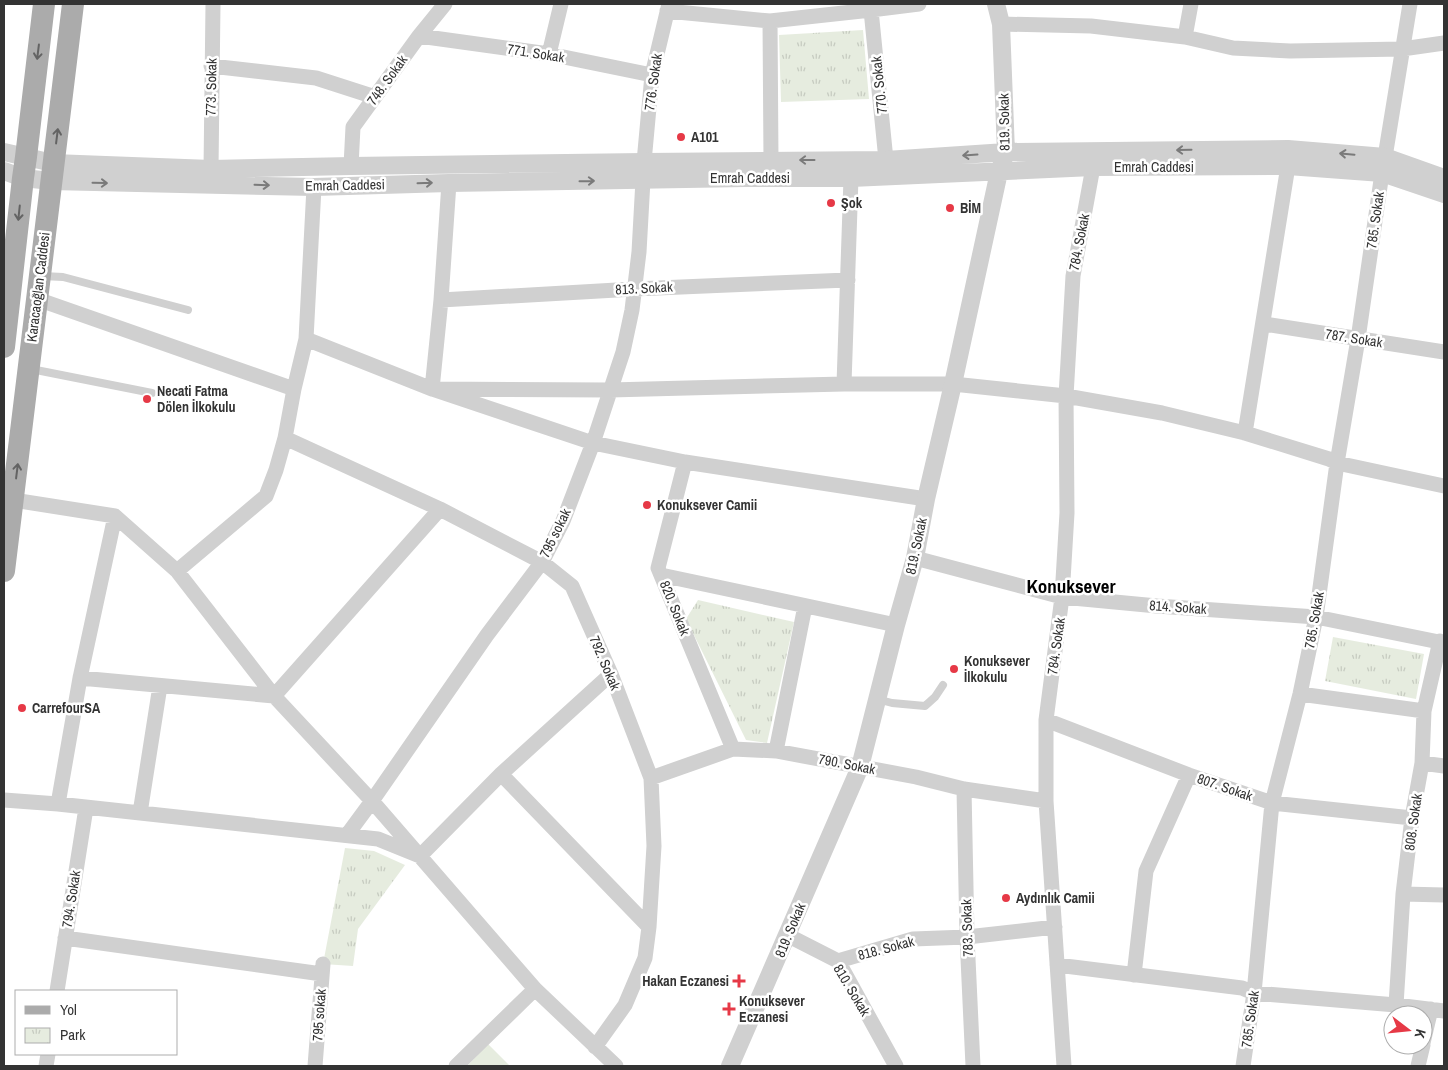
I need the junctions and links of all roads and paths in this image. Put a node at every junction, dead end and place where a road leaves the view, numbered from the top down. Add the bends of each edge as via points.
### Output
1 (44, 4) edge
2 (73, 4) edge
3 (213, 4) edge
4 (445, 4) edge
5 (561, 4) edge
6 (919, 4) edge
7 (996, 4) edge
8 (1191, 4) edge
9 (1410, 4) edge
10 (668, 8) edge
11 (871, 10) junction
12 (770, 21) junction
13 (1001, 24) junction
14 (419, 36) junction
15 (1185, 37) junction
16 (1444, 44) edge
17 (1402, 49) junction
18 (549, 54) junction
19 (211, 66) junction
20 (652, 75) junction
21 (374, 97) junction
22 (4, 152) edge
23 (1006, 152) junction
24 (886, 160) junction
25 (771, 161) junction
26 (644, 162) junction
27 (1383, 165) junction
28 (351, 166) junction
29 (1288, 166) junction
30 (1093, 167) junction
31 (18, 169) edge
32 (211, 169) junction
33 (52, 172) junction
34 (998, 172) junction
35 (851, 178) junction
36 (1444, 178) edge
37 (643, 180) junction
38 (449, 183) junction
39 (314, 187) junction
40 (1444, 194) edge
41 (40, 276) junction
42 (848, 280) junction
43 (634, 289) junction
44 (37, 299) junction
45 (441, 300) junction
46 (188, 310) dead end
47 (1264, 324) junction
48 (306, 339) junction
49 (1358, 339) junction
50 (4, 347) edge
51 (1444, 352) edge
52 (29, 369) junction
53 (844, 384) junction
54 (954, 384) junction
55 (294, 389) junction
56 (432, 389) junction
57 (610, 390) junction
58 (152, 394) dead end
59 (1066, 396) junction
60 (1246, 433) junction
61 (285, 438) junction
62 (593, 443) junction
63 (686, 462) junction
64 (1337, 463) junction
65 (1444, 486) edge
66 (13, 500) junction
67 (926, 500) junction
68 (440, 508) junction
69 (115, 516) junction
70 (915, 558) junction
71 (542, 562) junction
72 (4, 571) edge
73 (178, 571) junction
74 (661, 575) junction
75 (1062, 597) junction
76 (805, 606) junction
77 (1316, 617) junction
78 (896, 625) junction
79 (1442, 642) edge
80 (611, 674) junction
81 (80, 678) junction
82 (943, 685) dead end
83 (160, 686) junction
84 (1300, 694) junction
85 (274, 696) junction
86 (877, 699) junction
87 (1424, 711) junction
88 (1046, 720) junction
89 (733, 749) junction
90 (776, 751) junction
91 (1422, 763) junction
92 (1444, 766) edge
93 (860, 767) junction
94 (501, 774) junction
95 (1189, 775) junction
96 (651, 778) junction
97 (964, 789) junction
98 (4, 800) edge
99 (372, 801) junction
100 (1046, 801) junction
101 (58, 804) junction
102 (1272, 804) junction
103 (86, 808) junction
104 (140, 813) junction
105 (1412, 818) junction
106 (347, 835) junction
107 (420, 856) junction
108 (1403, 894) junction
109 (1444, 895) edge
110 (649, 927) junction
111 (1055, 927) junction
112 (787, 935) junction
113 (967, 937) junction
114 (65, 938) junction
115 (838, 961) junction
116 (1057, 965) junction
117 (1134, 976) junction
118 (536, 989) junction
119 (57, 990) edge
120 (1254, 994) junction
121 (1396, 1005) joint
122 (595, 1047) junction
123 (315, 1066) edge
124 (456, 1066) edge
125 (616, 1066) edge
126 (730, 1066) edge
127 (896, 1066) edge
128 (973, 1066) edge
129 (1064, 1066) edge
130 (1244, 1066) edge

1 -> 31 main road, Karacaoğlan Caddesi
33 -> 2 main road, Karacaoğlan Caddesi
3 - 19 street, 773. Sokak
4 - 14 street, 748. Sokak
5 - 18 street
6 - 11 street
7 - 13 street, 819. Sokak
8 - 15 street
9 - 17 street, 785. Sokak
10 - 12 street
10 - 20 street, 776. Sokak
11 - 12 street
11 - 24 street, 770. Sokak
12 - 25 street
13 - 15 street via 1091,26
13 - 23 street, 819. Sokak
14 - 18 street, 771. Sokak
14 - 21 street, 748. Sokak
15 - 17 street via 1233,48 1290,51
16 - 17 street
17 - 27 street, 785. Sokak
18 - 20 street, 771. Sokak
19 - 21 street via 316,78
19 - 32 street, 773. Sokak
20 - 26 street, 776. Sokak
21 - 28 street, 748. Sokak via 353,127
22 - 31 street
23 -> 24 street, Emrah Caddesi
27 -> 23 street, Emrah Caddesi via 1288,149
23 - 34 street, 819. Sokak
24 -> 25 street, Emrah Caddesi
25 - 26 street, Emrah Caddesi
26 - 28 street, Emrah Caddesi
27 - 29 street, Emrah Caddesi
27 - 36 street, Emrah Caddesi
27 - 40 street, Emrah Caddesi
27 - 49 street, 785. Sokak
28 - 32 street, Emrah Caddesi
29 - 30 street, Emrah Caddesi
29 - 47 street
30 - 34 street, Emrah Caddesi
30 - 59 street, 784. Sokak via 1073,276
31 - 33 street
31 -> 50 main road, Karacaoğlan Caddesi
32 - 33 street, Emrah Caddesi
33 -> 39 street, Emrah Caddesi
33 - 41 main road, Karacaoğlan Caddesi
34 - 35 street, Emrah Caddesi
34 - 54 street, 819. Sokak
35 - 37 street, Emrah Caddesi
35 - 42 street
38 -> 37 street, Emrah Caddesi
37 - 43 street, 795 sokak
39 -> 38 street, Emrah Caddesi
38 - 45 street
39 - 48 street
41 - 44 main road, Karacaoğlan Caddesi
41 - 46 lane via 63,277
42 - 43 street, 813. Sokak
42 - 53 street
43 - 45 street, 813. Sokak
43 - 57 street, 795 sokak via 623,352
44 - 52 main road, Karacaoğlan Caddesi
44 - 55 street
45 - 56 street
47 - 49 street, 787. Sokak
47 - 60 street
48 - 55 street
48 - 56 street
49 - 51 street, 787. Sokak
49 - 64 street, 785. Sokak
52 - 58 lane
66 -> 52 main road, Karacaoğlan Caddesi
53 - 54 street
53 - 57 street
54 - 59 street
54 - 67 street, 819. Sokak
55 - 61 street
56 - 57 street
56 - 62 street
57 - 62 street, 795 sokak
59 - 60 street via 1162,413
59 - 75 street, 784. Sokak
60 - 64 street
61 - 68 street, 792. Sokak
61 - 73 street via 266,496
62 - 63 street
62 - 71 street, 795 sokak via 563,521
63 - 67 street
63 - 74 street, 820. Sokak via 658,568
64 - 65 street
64 - 77 street, 785. Sokak
66 - 69 street
66 - 72 main road, Karacaoğlan Caddesi
67 - 70 street, 819. Sokak
68 - 71 street, 792. Sokak
68 - 85 street
69 - 73 street
69 - 81 street
70 - 75 street, 814. Sokak
70 - 78 street, 819. Sokak
71 - 80 street, 792. Sokak via 572,586
71 - 99 street, 795 sokak via 487,635
73 - 85 street
74 - 76 street
74 - 89 street, 820. Sokak
75 - 77 street, 814. Sokak
75 - 88 street, 784. Sokak
76 - 78 street
76 - 90 street
77 - 79 street, 814. Sokak
77 - 84 street, 785. Sokak
78 - 86 street, 819. Sokak
79 - 87 street, 808. Sokak
80 - 94 street
80 - 96 street, 792. Sokak
81 - 83 street
81 - 101 street
82 - 86 lane via 925,706
83 - 85 street
83 - 104 street
84 - 87 street
84 - 102 street, 785. Sokak
85 - 99 street
86 - 93 street, 819. Sokak
87 - 91 street, 808. Sokak
88 - 95 street, 807. Sokak
88 - 100 street, 784. Sokak
89 - 90 street, 790. Sokak
89 - 96 street, 790. Sokak
90 - 93 street, 790. Sokak
91 - 92 street
91 - 105 street, 808. Sokak
93 - 97 street, 790. Sokak
93 - 112 street, 819. Sokak
94 - 107 street
94 - 110 street
95 - 102 street, 807. Sokak
95 - 117 street via 1146,870
96 - 110 street, 792. Sokak via 654,846
97 - 100 street, 790. Sokak
97 - 113 street, 783. Sokak
98 - 101 street
99 - 106 street, 795 sokak
99 - 107 street
100 - 111 street, 784. Sokak
101 - 103 street
102 - 105 street, 807. Sokak
102 - 120 street, 785. Sokak
103 - 104 street
103 - 114 street, 794. Sokak
104 - 106 street
105 - 108 street, 808. Sokak
106 - 107 street via 378,839
107 - 118 street
108 - 109 street
108 - 121 street, 808. Sokak
110 - 122 street, 792. Sokak via 644,958 625,1006
111 - 113 street, 818. Sokak
111 - 116 street, 784. Sokak
112 - 115 street, 810. Sokak
112 - 126 street, 819. Sokak
113 - 115 street, 818. Sokak via 913,939
113 - 128 street, 783. Sokak
114 - 119 street, 794. Sokak
114 - 123 street, 795 sokak via 323,969
115 - 127 street, 810. Sokak
116 - 117 street
116 - 129 street, 784. Sokak
117 - 120 street via 1242,988
118 - 122 street
118 - 124 street
120 - 121 street
120 - 130 street, 785. Sokak
122 - 125 street

